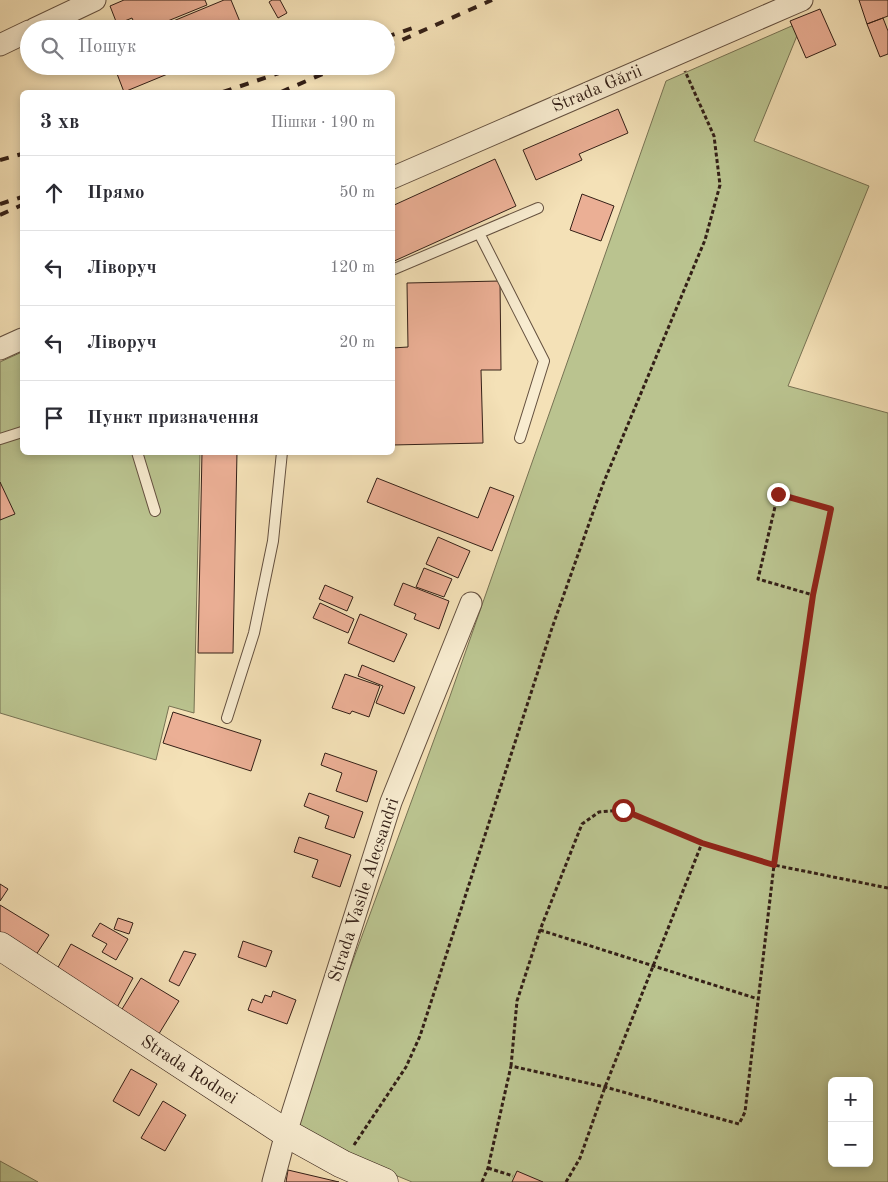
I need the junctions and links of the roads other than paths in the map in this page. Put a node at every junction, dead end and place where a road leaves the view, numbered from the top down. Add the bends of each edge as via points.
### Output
1 (96, 0) edge
2 (802, 0) edge
3 (53, 20) edge
4 (20, 35) edge
5 (0, 45) edge
6 (395, 177) edge
7 (538, 208) dead end
8 (479, 233) junction
9 (395, 269) edge
10 (20, 340) edge
11 (0, 349) edge
12 (20, 433) edge
13 (520, 438) dead end
14 (0, 439) edge
15 (138, 455) edge
16 (282, 455) edge
17 (155, 510) dead end
18 (471, 604) dead end
19 (227, 718) dead end
20 (0, 946) edge
21 (286, 1134) junction
22 (273, 1182) edge
23 (384, 1182) edge

1 - 3 street
2 - 6 street, Strada Gării
4 - 5 street
7 - 8 lane
8 - 9 lane
8 - 13 lane via 544,361
10 - 11 street
12 - 14 lane
15 - 17 lane
16 - 19 lane via 273,541 254,633
18 - 21 street, Strada Vasile Alecsandri via 391,802
20 - 21 street, Strada Rodnei
21 - 22 street, Strada Vasile Alecsandri
21 - 23 street, Strada Rodnei

